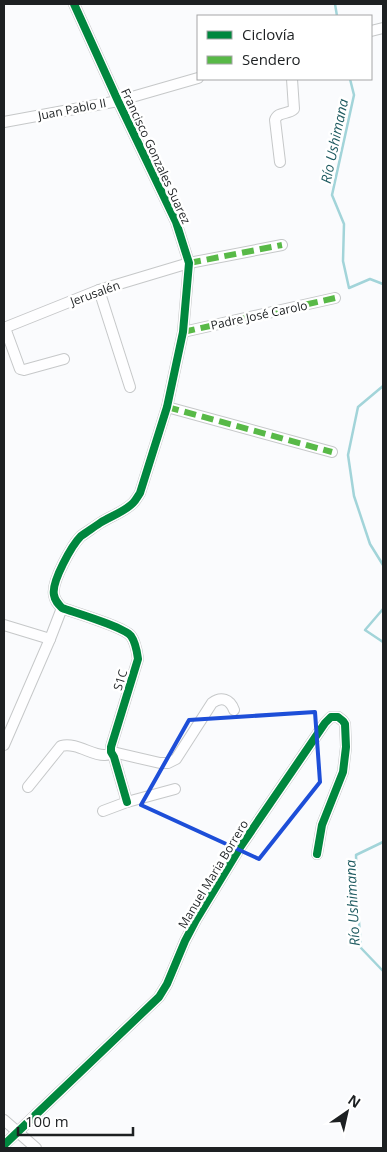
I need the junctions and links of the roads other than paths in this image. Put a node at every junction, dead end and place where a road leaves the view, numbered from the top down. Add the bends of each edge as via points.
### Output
1 (74, 4) edge
2 (197, 78) edge
3 (292, 80) edge
4 (118, 101) junction
5 (4, 122) edge
6 (280, 162) dead end
7 (282, 245) dead end
8 (189, 263) junction
9 (99, 290) junction
10 (335, 298) dead end
11 (4, 328) edge
12 (183, 332) junction
13 (64, 359) dead end
14 (130, 387) dead end
15 (167, 407) junction
16 (332, 452) dead end
17 (62, 608) junction
18 (4, 625) edge
19 (50, 638) junction
20 (234, 710) dead end
21 (4, 745) edge
22 (111, 752) junction
23 (28, 788) dead end
24 (175, 788) dead end
25 (127, 802) junction
26 (103, 811) dead end
27 (317, 854) dead end
28 (4, 1120) edge
29 (17, 1132) junction
30 (4, 1145) edge
31 (36, 1148) edge

1 - 4 street, Francisco Gonzales Suarez
2 - 4 street, Juan Pablo II
3 - 6 street via 294,110 275,118
4 - 5 street, Juan Pablo II
4 - 8 street, Francisco Gonzales Suarez via 176,222
7 - 8 street, Jerusalén
8 - 9 street, Jerusalén
8 - 12 street, Francisco Gonzales Suarez
9 - 11 street, Jerusalén
9 - 14 street
10 - 12 street, Padre José Carolo
11 - 13 street via 20,369
12 - 15 street, Francisco Gonzales Suarez
15 - 16 street
15 - 17 street, Francisco Gonzales Suarez via 140,493 133,503 80,538 67,557 54,589 54,596
17 - 19 street
17 - 22 street, S1C via 119,628 131,636 136,648 138,659
18 - 19 street
19 - 21 street
20 - 22 street via 225,699 212,703 176,759 168,763
22 - 23 street via 105,755 69,745 61,746
22 - 25 street
24 - 25 street
25 - 26 street
27 - 29 street, Manuel Maria Borrero via 322,825 343,772 345,724 335,717 325,723 241,846 196,920 159,997
28 - 29 street
29 - 30 street, Manuel Maria Borrero
29 - 31 street

